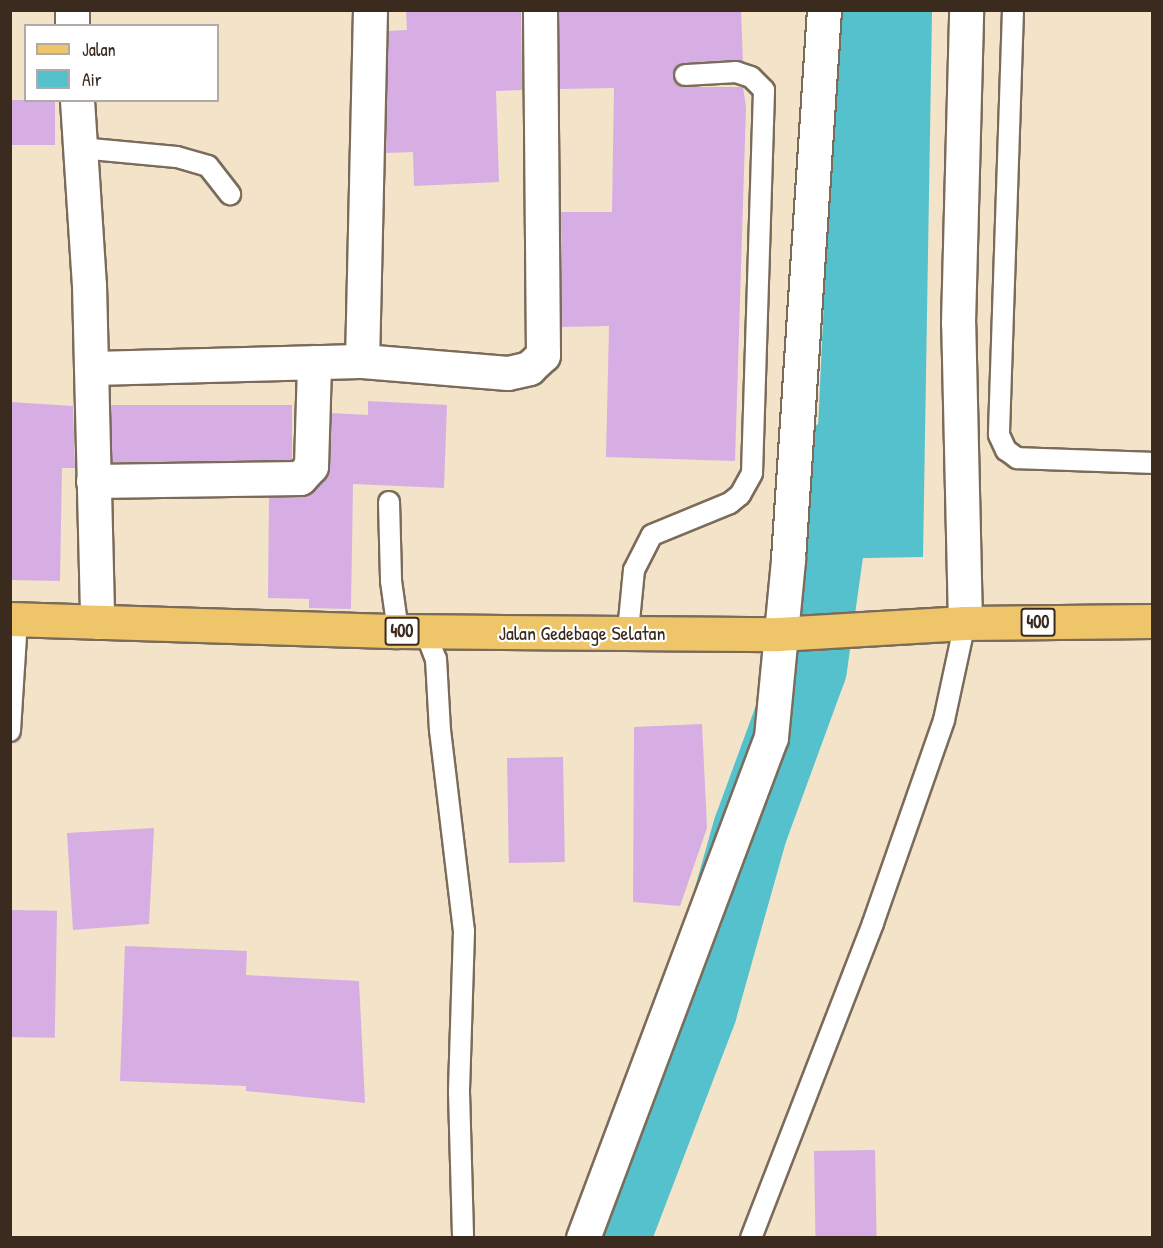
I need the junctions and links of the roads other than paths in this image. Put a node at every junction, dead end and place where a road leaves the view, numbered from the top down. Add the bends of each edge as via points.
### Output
1 (370, 10) edge
2 (540, 10) edge
3 (824, 10) edge
4 (966, 10) edge
5 (1013, 10) edge
6 (685, 75) dead end
7 (77, 102) edge
8 (80, 148) junction
9 (230, 194) dead end
10 (362, 361) junction
11 (314, 362) junction
12 (91, 368) junction
13 (1152, 463) edge
14 (93, 481) junction
15 (389, 502) dead end
16 (14, 620) edge
17 (1152, 621) edge
18 (97, 622) junction
19 (965, 623) junction
20 (412, 631) junction
21 (628, 631) junction
22 (786, 633) junction
23 (10, 731) edge
24 (464, 1238) edge
25 (583, 1238) edge
26 (751, 1238) edge

1 - 10 street
2 - 10 street via 543,356 528,369 508,374
3 - 22 street
4 - 19 street via 958,323
5 - 13 lane via 999,435 1006,450 1017,458
6 - 21 lane via 736,72 752,77 764,90 752,474 740,495 730,503 652,535 634,570
7 - 8 street
8 - 9 lane via 177,157 208,166
8 - 12 street
10 - 11 street
11 - 12 street
11 - 14 street via 311,466 300,478
12 - 14 street
14 - 18 street
15 - 20 lane via 391,581
16 - 18 main road, Jalan Gedebage Selatan / 400
16 - 23 lane
17 - 19 main road, Jalan Gedebage Selatan / 400
18 - 20 main road, Jalan Gedebage Selatan / 400
19 - 22 main road, Jalan Gedebage Selatan / 400
19 - 26 lane via 944,720 901,844
20 - 21 main road, Jalan Gedebage Selatan / 400
20 - 24 lane via 436,659 440,730 464,931 459,1092
21 - 22 main road, Jalan Gedebage Selatan / 400
22 - 25 street via 771,737

